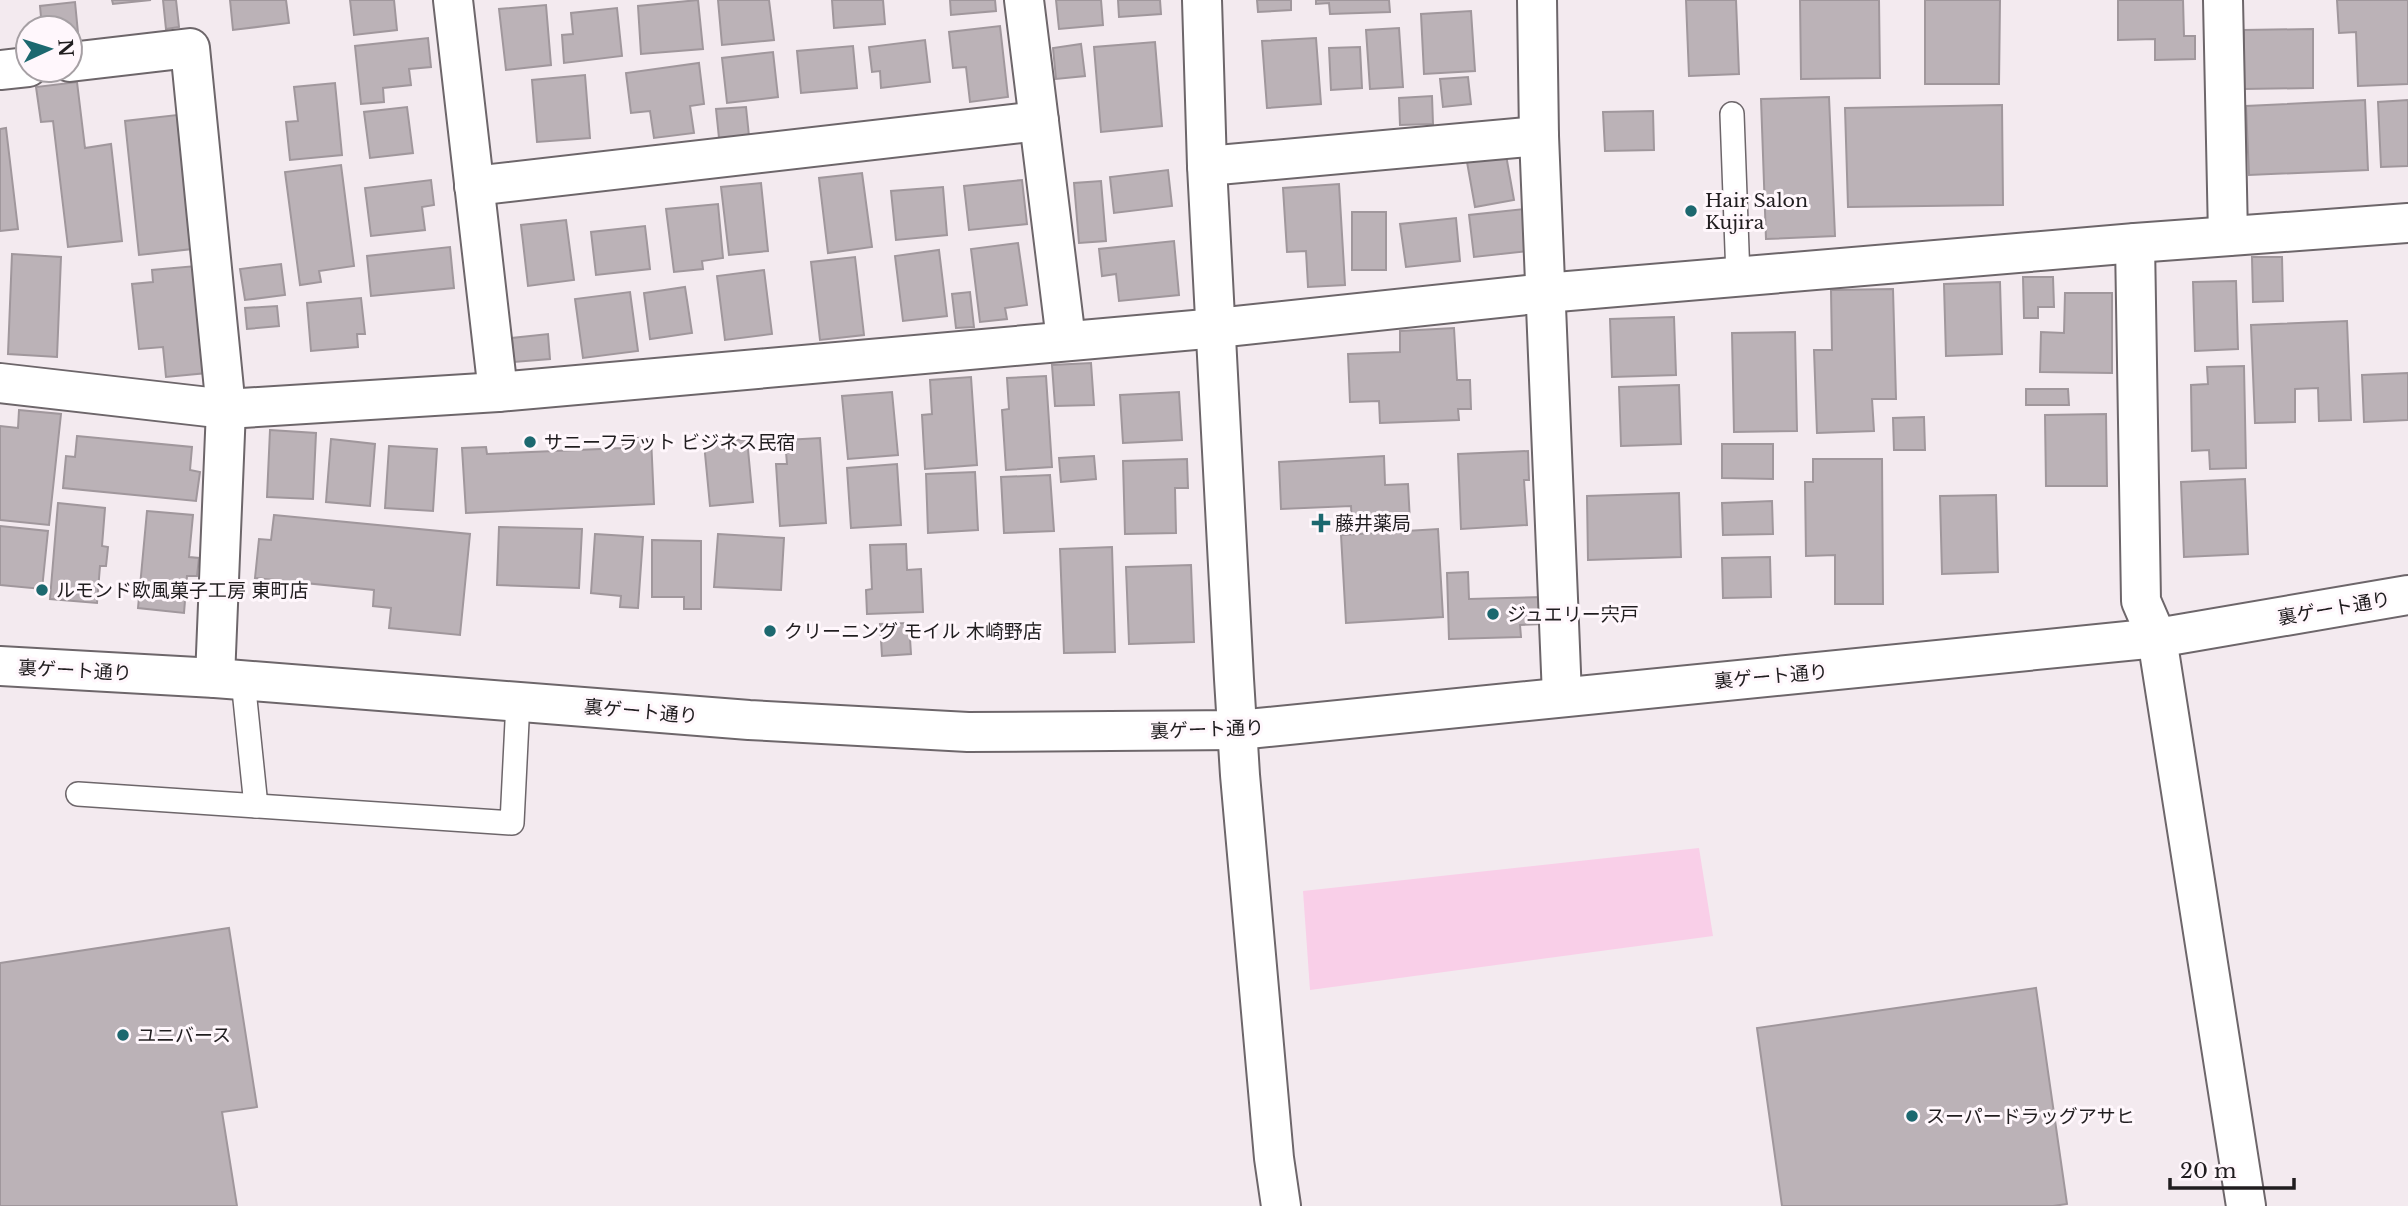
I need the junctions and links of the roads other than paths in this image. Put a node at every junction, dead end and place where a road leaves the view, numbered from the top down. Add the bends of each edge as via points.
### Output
1 (453, 0) edge
2 (1024, 0) edge
3 (1202, 0) edge
4 (1537, 0) edge
5 (2223, 0) edge
6 (84, 60) edge
7 (1732, 114) dead end
8 (1039, 121) junction
9 (1539, 136) junction
10 (1207, 166) junction
11 (474, 186) junction
12 (2408, 223) edge
13 (2228, 236) junction
14 (2135, 243) junction
15 (1738, 277) junction
16 (1545, 293) junction
17 (1217, 328) junction
18 (1066, 340) junction
19 (0, 383) edge
20 (498, 392) junction
21 (226, 408) junction
22 (2408, 595) edge
23 (2157, 638) junction
24 (0, 666) edge
25 (229, 679) junction
26 (1562, 696) junction
27 (519, 701) junction
28 (1238, 730) junction
29 (78, 794) dead end
30 (256, 806) junction
31 (1281, 1206) edge
32 (2246, 1206) edge

1 - 11 street
2 - 8 street
3 - 10 street
4 - 9 street
5 - 13 street
6 - 21 street via 190,48
7 - 15 lane
8 - 11 street
8 - 18 street
9 - 10 street
9 - 16 street
10 - 17 street
11 - 20 street
12 - 13 street
13 - 14 street
14 - 15 street
14 - 23 street via 2141,601
15 - 16 street
16 - 17 street
16 - 26 street
17 - 18 street
17 - 28 street
18 - 20 street
19 - 21 street
20 - 21 street
21 - 25 street
22 - 23 street, 裏ゲート通り
23 - 26 street, 裏ゲート通り
23 - 32 street
24 - 25 street, 裏ゲート通り
25 - 27 street, 裏ゲート通り
25 - 30 lane
26 - 28 street, 裏ゲート通り
27 - 28 street, 裏ゲート通り via 968,732
27 - 30 lane via 512,823
28 - 31 street
29 - 30 lane

